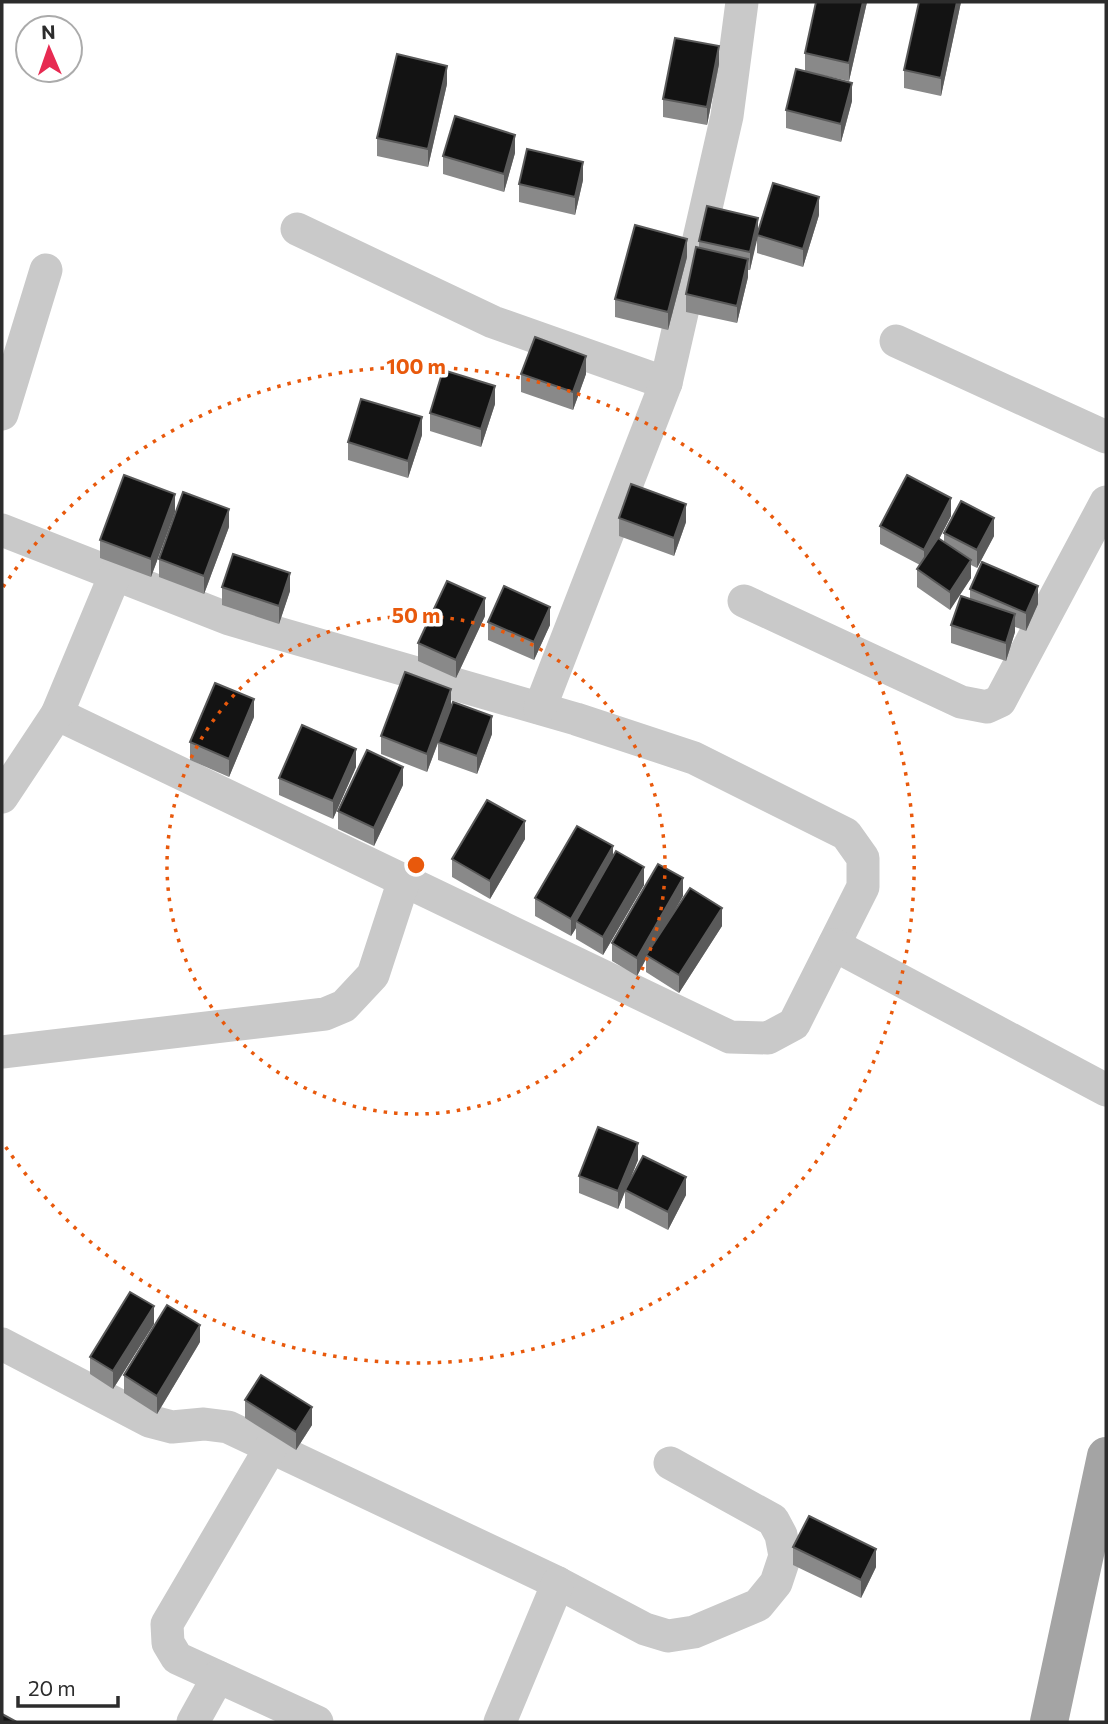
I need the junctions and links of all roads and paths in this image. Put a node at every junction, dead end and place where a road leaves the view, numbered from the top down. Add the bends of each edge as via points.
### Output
1 (742, 2) edge
2 (297, 229) dead end
3 (46, 270) dead end
4 (896, 341) dead end
5 (666, 383) junction
6 (3, 406) edge
7 (1106, 437) edge
8 (1106, 502) edge
9 (2, 530) edge
10 (115, 575) junction
11 (744, 601) dead end
12 (540, 708) junction
13 (57, 714) junction
14 (2, 797) edge
15 (404, 880) junction
16 (834, 945) junction
17 (2, 1052) edge
18 (1106, 1090) edge
19 (2, 1344) edge
20 (271, 1447) junction
21 (1106, 1457) edge
22 (670, 1463) dead end
23 (558, 1583) junction
24 (218, 1677) junction
25 (193, 1722) edge
26 (317, 1722) edge
27 (500, 1722) edge
28 (1049, 1722) edge

1 - 5 street via 727,116
2 - 5 street via 493,321
3 - 6 street
4 - 7 street
5 - 12 street
8 - 11 street via 1000,701 987,707 961,702
9 - 10 street
10 - 12 street via 229,620
10 - 13 street
12 - 16 street via 694,758 846,834 863,858 863,887
13 - 14 street
13 - 15 street
15 - 16 street via 730,1037 768,1038 794,1024
15 - 17 street via 373,975 344,1006 325,1014
16 - 18 street
19 - 20 street via 149,1421 172,1427 228,1427
20 - 23 street
20 - 24 street via 167,1624 168,1643 177,1658
21 - 28 main road
22 - 23 street via 773,1520 785,1556 776,1583 758,1605 694,1632 668,1636 645,1629
23 - 27 street
24 - 25 street
24 - 26 street

